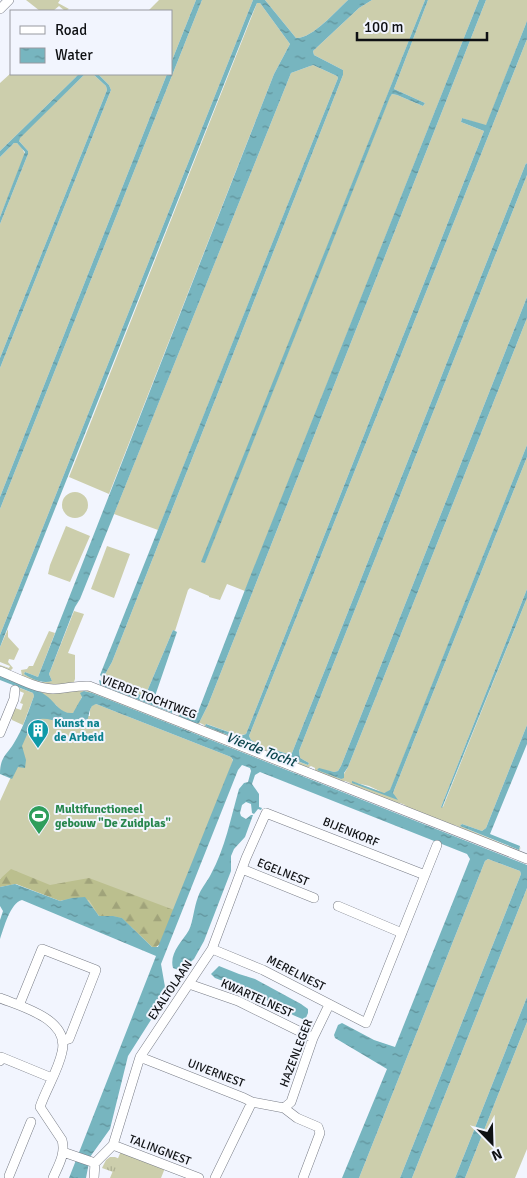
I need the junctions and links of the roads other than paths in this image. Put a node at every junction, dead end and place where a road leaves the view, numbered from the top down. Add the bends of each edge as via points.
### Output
1 (9, 0) edge
2 (0, 9) edge
3 (0, 671) edge
4 (15, 690) dead end
5 (0, 733) edge
6 (266, 813) joint
7 (438, 845) dead end
8 (527, 859) edge
9 (242, 868) junction
10 (425, 875) junction
11 (314, 898) dead end
12 (338, 906) dead end
13 (402, 932) junction
14 (212, 949) junction
15 (189, 984) junction
16 (0, 998) edge
17 (20, 1003) dead end
18 (329, 1005) junction
19 (313, 1038) junction
20 (62, 1041) junction
21 (140, 1057) junction
22 (0, 1061) edge
23 (52, 1078) junction
24 (252, 1102) junction
25 (284, 1108) junction
26 (31, 1122) dead end
27 (113, 1145) junction
28 (63, 1152) junction
29 (93, 1162) junction
30 (8, 1176) edge
31 (52, 1178) edge
32 (94, 1178) edge
33 (199, 1178) edge
34 (215, 1178) edge
35 (303, 1178) edge

1 - 2 street
3 - 8 street, VIERDE TOCHTWEG via 42,688 89,686
4 - 5 street
6 - 9 street, EXALTOLAAN
6 - 10 street, BIJENKORF
7 - 10 street
9 - 11 street, EGELNEST
9 - 14 street, EXALTOLAAN
10 - 13 street
12 - 13 street
13 - 18 street, MERELNEST via 366,1023
14 - 15 street, EXALTOLAAN
14 - 18 street, MERELNEST via 263,970
15 - 19 street, KWARTELNEST via 238,1001
15 - 21 street, EXALTOLAAN
16 - 20 street via 51,1021
17 - 20 street via 42,949 96,970 69,1038
18 - 19 street, HAZENLEGER
19 - 25 street, HAZENLEGER via 291,1102
20 - 23 street via 62,1052
21 - 24 street, UIVERNEST
21 - 27 street, EXALTOLAAN
22 - 23 street via 1,1057
23 - 28 street via 40,1107 62,1140
24 - 25 street, UIVERNEST
24 - 34 street
25 - 35 street via 297,1118 318,1126 320,1133
26 - 30 street
27 - 29 street, EXALTOLAAN
27 - 33 street, TALINGNEST
28 - 29 street
28 - 31 street
29 - 32 street

